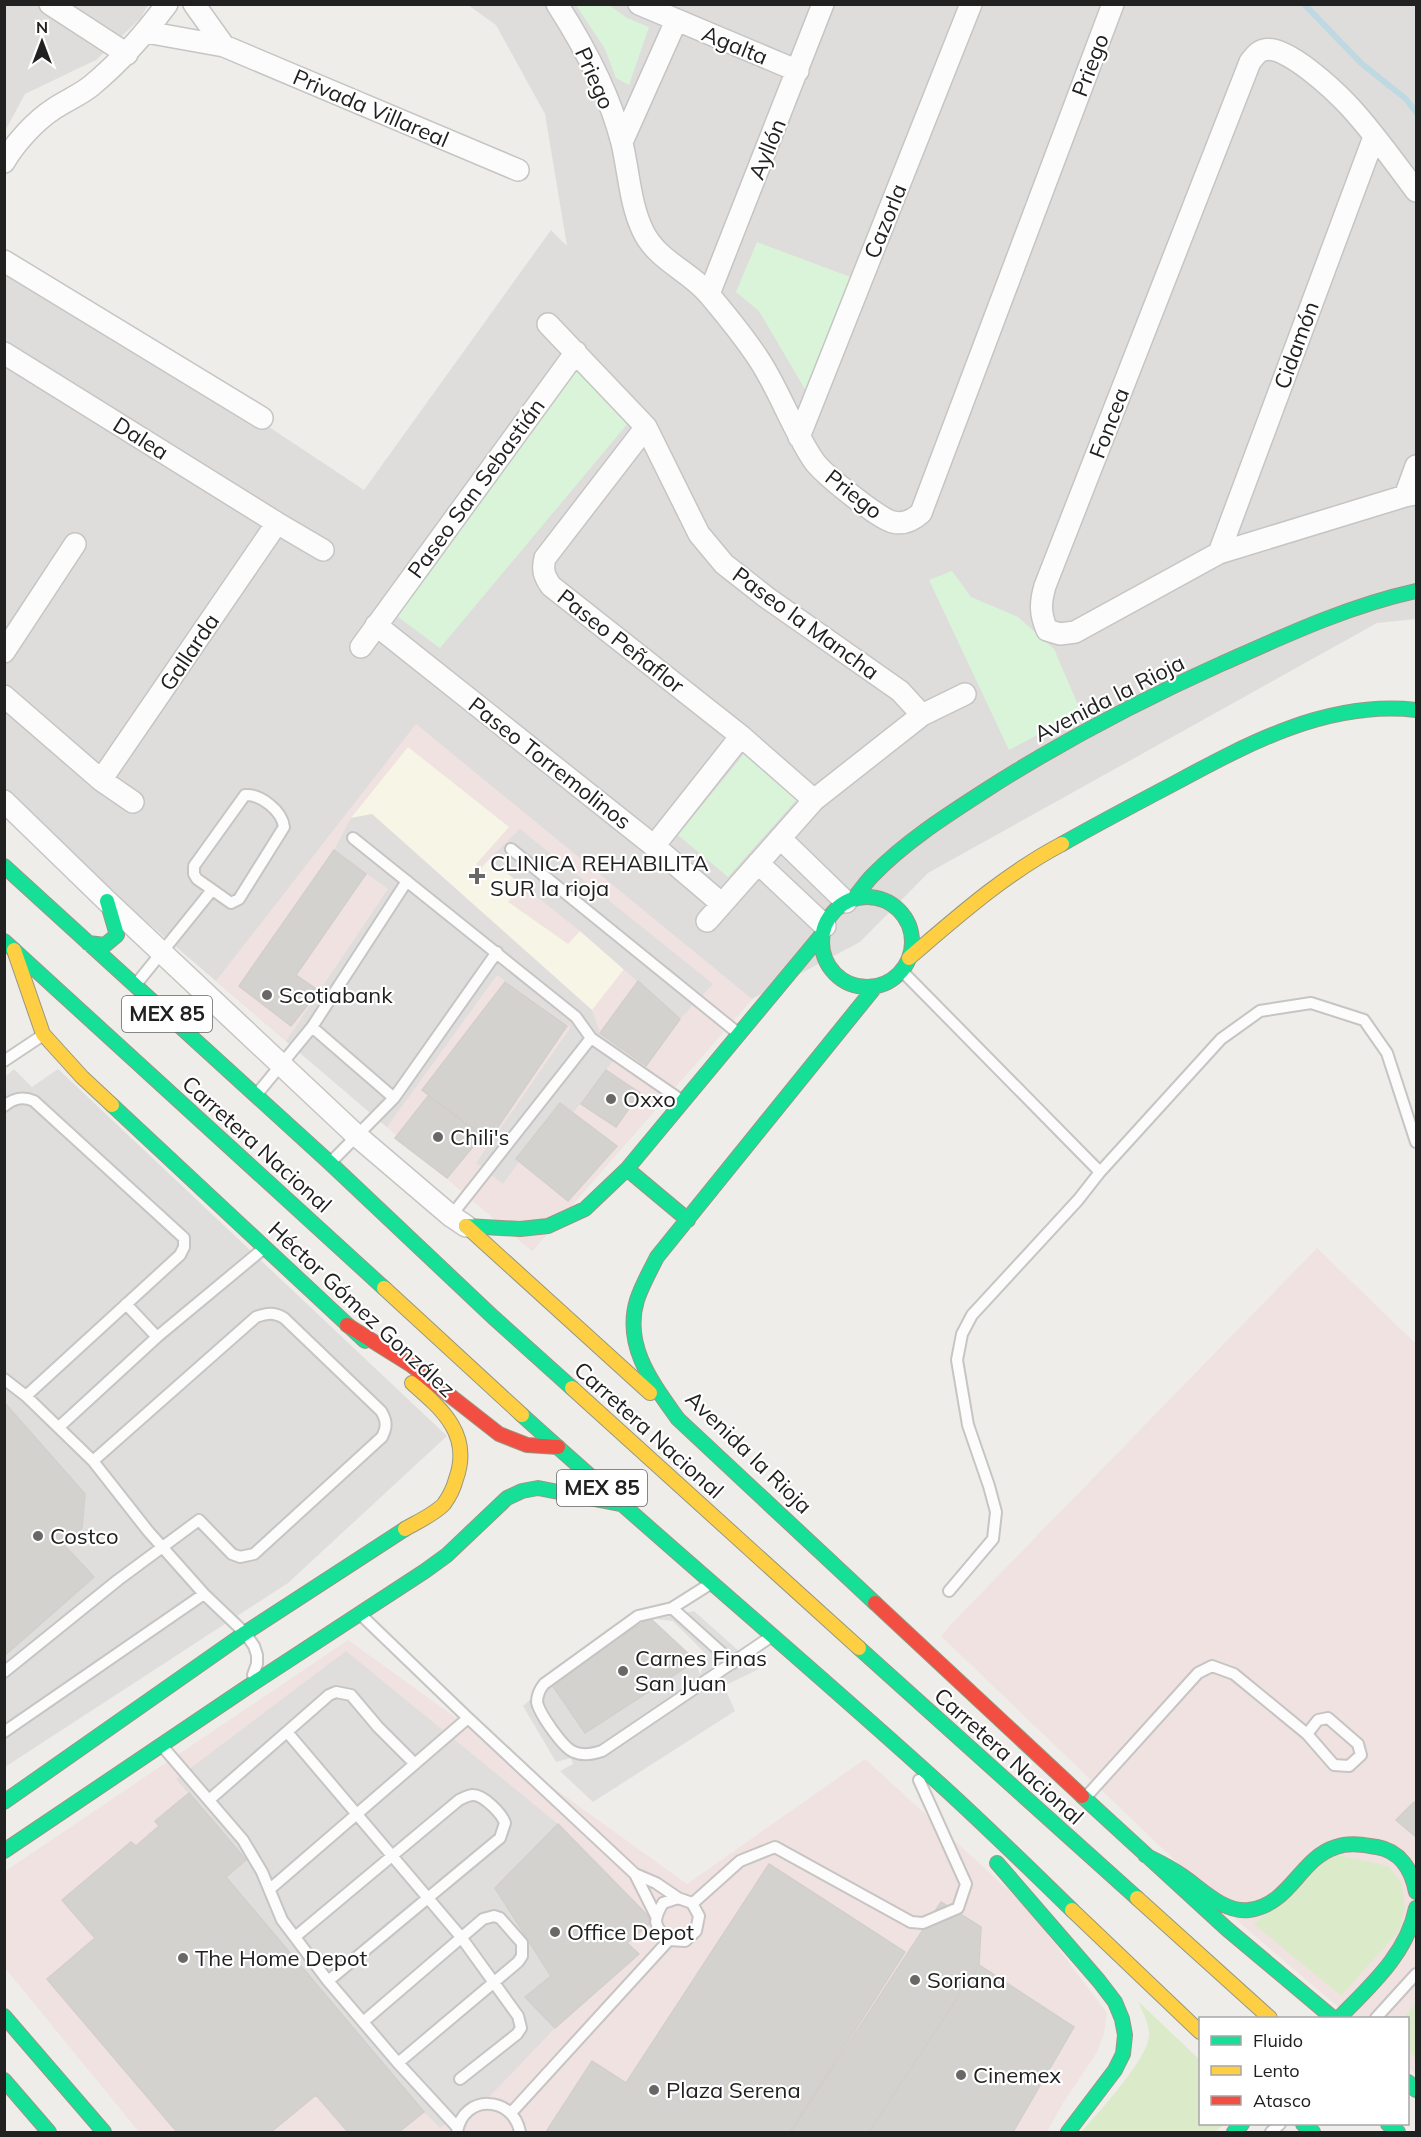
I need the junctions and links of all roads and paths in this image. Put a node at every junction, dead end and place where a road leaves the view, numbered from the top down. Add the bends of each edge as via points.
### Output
1 (50, 4) edge
2 (167, 4) edge
3 (194, 4) edge
4 (557, 4) edge
5 (639, 4) edge
6 (823, 4) edge
7 (971, 4) edge
8 (1113, 4) edge
9 (676, 21) junction
10 (146, 33) junction
11 (224, 46) junction
12 (127, 54) junction
13 (798, 71) junction
14 (1374, 137) junction
15 (622, 142) junction
16 (4, 162) edge
17 (518, 170) dead end
18 (1416, 191) edge
19 (4, 261) edge
20 (710, 294) junction
21 (548, 324) dead end
22 (576, 352) junction
23 (5, 356) edge
24 (262, 418) dead end
25 (646, 427) junction
26 (799, 437) junction
27 (1416, 466) edge
28 (1411, 495) edge
29 (277, 523) junction
30 (75, 544) dead end
31 (323, 550) dead end
32 (1219, 553) junction
33 (1416, 591) edge
34 (376, 625) junction
35 (361, 647) dead end
36 (4, 652) edge
37 (964, 694) dead end
38 (4, 696) edge
39 (1416, 710) edge
40 (922, 715) junction
41 (741, 736) junction
42 (101, 780) junction
43 (814, 800) junction
44 (4, 801) edge
45 (133, 802) dead end
46 (353, 838) dead end
47 (780, 838) junction
48 (654, 846) junction
49 (511, 849) dead end
50 (758, 863) junction
51 (4, 866) edge
52 (407, 881) junction
53 (212, 890) junction
54 (850, 900) junction
55 (107, 901) junction
56 (722, 904) junction
57 (707, 921) dead end
58 (824, 930) junction
59 (88, 943) junction
60 (9, 946) edge
61 (163, 952) junction
62 (497, 952) junction
63 (909, 958) junction
64 (902, 971) junction
65 (136, 985) junction
66 (876, 986) junction
67 (312, 1027) junction
68 (43, 1034) junction
69 (739, 1034) junction
70 (591, 1038) junction
71 (4, 1061) edge
72 (280, 1064) junction
73 (255, 1097) junction
74 (394, 1098) junction
75 (684, 1102) junction
76 (4, 1106) edge
77 (356, 1135) junction
78 (1416, 1142) edge
79 (330, 1163) junction
80 (627, 1169) junction
81 (1101, 1172) junction
82 (688, 1220) junction
83 (458, 1221) junction
84 (266, 1247) junction
85 (126, 1304) junction
86 (347, 1325) junction
87 (157, 1337) junction
88 (4, 1379) edge
89 (26, 1396) junction
90 (678, 1419) junction
91 (59, 1427) junction
92 (558, 1447) junction
93 (93, 1461) junction
94 (620, 1504) junction
95 (162, 1548) junction
96 (712, 1582) junction
97 (949, 1591) dead end
98 (204, 1594) junction
99 (672, 1608) junction
100 (360, 1614) junction
101 (245, 1633) junction
102 (773, 1635) junction
103 (733, 1663) junction
104 (4, 1672) edge
105 (246, 1688) junction
106 (468, 1718) junction
107 (4, 1732) edge
108 (287, 1732) junction
109 (1307, 1734) junction
110 (161, 1745) junction
111 (907, 1754) junction
112 (415, 1764) junction
113 (942, 1786) junction
114 (1085, 1799) junction
115 (209, 1800) junction
116 (4, 1802) edge
117 (357, 1815) junction
118 (4, 1851) edge
119 (1145, 1855) junction
120 (392, 1857) junction
121 (635, 1874) junction
122 (270, 1889) junction
123 (1416, 1892) edge
124 (678, 1898) junction
125 (428, 1899) junction
126 (692, 1904) junction
127 (1416, 1908) edge
128 (656, 1916) junction
129 (295, 1937) junction
130 (461, 1937) junction
131 (669, 1940) junction
132 (1416, 1974) edge
133 (328, 1981) junction
134 (495, 1982) junction
135 (4, 2016) edge
136 (1268, 2017) edge
137 (1332, 2017) edge
138 (1341, 2017) edge
139 (1378, 2017) edge
140 (363, 2022) junction
141 (1199, 2031) edge
142 (398, 2063) junction
143 (460, 2079) dead end
144 (4, 2080) edge
145 (511, 2113) junction
146 (458, 2130) edge
147 (49, 2133) edge
148 (104, 2133) edge
149 (520, 2133) edge
150 (1068, 2133) edge

1 - 12 street
2 - 10 street
3 - 11 street
4 - 15 street, Priego via 598,77
5 - 9 street, Agalta
6 - 13 street, Ayllón
7 - 26 street, Cazorla
8 - 26 street, Priego via 921,513 905,523 891,522 816,464
9 - 13 street, Agalta
9 - 15 street
10 - 11 street, Privada Villareal
10 - 12 street
11 - 17 street, Privada Villareal
12 - 16 street via 89,88 53,109 30,129
13 - 20 street, Ayllón
14 - 18 street, Foncea
14 - 32 street, Cidamón
14 - 32 street, Foncea via 1350,107 1296,59 1265,49 1250,62 1045,586 1041,602 1047,630 1060,634 1075,632
15 - 20 street, Priego via 635,213 644,234 659,252
19 - 24 street
20 - 26 street, Priego via 758,359
21 - 22 street, Paseo la Mancha
22 - 25 street, Paseo la Mancha
22 - 34 street, Paseo San Sebastián
23 - 29 street, Dalea
25 - 40 street, Paseo la Mancha via 699,534 724,564 900,691
25 - 41 street, Paseo Peñaflor via 545,558 545,577
27 - 28 street
28 - 32 street, Foncea
29 - 31 street, Dalea
29 - 42 street, Gallarda
30 - 36 street
33 - 54 main road, Avenida la Rioja via 1292,633 1208,670 1020,767 929,828 876,872
34 - 35 street, Paseo San Sebastián
34 - 48 street, Paseo Torremolinos
37 - 40 street
38 - 42 street
39 - 63 main road via 1390,707 1344,712 1299,724 1224,757 1044,853 982,896
40 - 43 street
41 - 43 street, Paseo Peñaflor
41 - 48 street
42 - 45 street
43 - 47 street
44 - 55 street
46 - 52 lane
47 - 50 street
47 - 54 street
48 - 56 street, Paseo Torremolinos
49 - 69 lane
50 - 56 street
50 - 58 street
51 - 59 main road, Carretera Nacional / MEX 85
52 - 62 lane
52 - 67 lane
53 - 53 lane via 231,903 239,899 284,827 278,811 254,795 245,795 239,802 194,866 194,874
53 - 61 lane
54 - 58 main road via 830,916
54 - 63 main road via 882,899 894,906 911,929
55 - 59 main road via 117,935 105,945
55 - 61 street
56 - 57 street
58 - 66 main road via 822,948 835,973 861,987
58 - 69 main road
59 - 65 main road, Carretera Nacional / MEX 85
60 - 68 main road, Héctor Gómez González
60 - 92 main road, Carretera Nacional / MEX 85
61 - 65 lane
61 - 72 street
62 - 70 lane via 576,1017
62 - 74 lane
63 - 64 main road
64 - 66 main road
64 - 81 lane
65 - 73 main road, Carretera Nacional / MEX 85
66 - 82 main road, Avenida la Rioja
67 - 72 lane
67 - 74 lane
68 - 71 lane
68 - 84 main road, Héctor Gómez González via 82,1077
69 - 75 main road
70 - 75 lane
70 - 83 lane
72 - 73 lane
72 - 77 street
73 - 79 main road, Carretera Nacional / MEX 85
74 - 77 lane
75 - 80 main road
76 - 85 lane via 18,1098 34,1101 184,1238 180,1255
77 - 79 lane
77 - 83 street
78 - 81 lane via 1387,1053 1364,1020 1311,1003 1260,1011 1221,1039
79 - 136 main road, Carretera Nacional / MEX 85 via 493,1317
80 - 82 main road
80 - 83 main road via 585,1209 548,1226 520,1229
81 - 97 lane via 972,1315 962,1334 957,1360 968,1425 996,1512 993,1539
82 - 90 main road, Avenida la Rioja via 657,1257 637,1301 634,1319 635,1348 644,1371
83 - 90 main road
84 - 86 main road, Héctor Gómez González
84 - 87 lane
85 - 87 lane
85 - 89 lane
86 - 92 main road via 411,1365 499,1434 528,1446
86 - 101 main road, Héctor Gómez González via 453,1424 462,1455 460,1472 443,1505
87 - 91 lane
88 - 89 lane
89 - 91 lane
90 - 114 main road, Avenida la Rioja
91 - 93 lane
92 - 94 main road, Carretera Nacional / MEX 85
93 - 95 lane
93 - 95 lane via 256,1317 266,1313 284,1318 386,1419 382,1437 254,1554 232,1554 199,1520
94 - 96 main road, Carretera Nacional / MEX 85
94 - 100 main road via 538,1488 518,1491 447,1555
95 - 98 lane
95 - 104 lane
96 - 99 lane
96 - 102 main road, Carretera Nacional / MEX 85
98 - 101 lane
98 - 107 lane
99 - 103 lane
99 - 103 lane via 638,1616 540,1689 537,1704 541,1713 567,1748 584,1754 602,1751
100 - 105 main road
100 - 106 lane
101 - 105 lane via 254,1646 257,1664
101 - 116 main road, Héctor Gómez González
102 - 103 lane
102 - 111 main road, Carretera Nacional / MEX 85
105 - 110 main road
106 - 112 lane
106 - 121 lane
108 - 112 lane via 329,1695 344,1692
108 - 115 lane
108 - 117 lane
109 - 109 lane via 1334,1765 1349,1766 1360,1755 1358,1744 1328,1718 1318,1720
109 - 114 lane via 1234,1674 1212,1666 1198,1673
110 - 115 lane
110 - 118 main road
111 - 113 main road, Carretera Nacional / MEX 85
111 - 126 lane via 966,1884 958,1908 923,1923 911,1922 775,1847 741,1861
112 - 117 lane
113 - 141 main road, Carretera Nacional / MEX 85
113 - 150 main road via 983,1846 1115,2002 1122,2019 1123,2054
114 - 119 main road, Avenida la Rioja
115 - 122 lane via 254,1856
117 - 120 lane
117 - 122 lane
119 - 123 main road via 1220,1903 1249,1910 1273,1901 1326,1850 1342,1843 1363,1842 1387,1849 1402,1860 1414,1878
119 - 137 main road
120 - 125 lane
120 - 125 lane via 466,1796 479,1796 503,1818 500,1838
120 - 129 lane
121 - 124 lane
121 - 128 lane
122 - 129 lane via 282,1920
124 - 126 lane
124 - 128 lane via 663,1902
125 - 130 lane
125 - 133 lane
126 - 131 lane via 699,1916 696,1931 685,1941
127 - 138 main road via 1412,1928 1402,1945
128 - 131 lane via 658,1930
129 - 133 lane
130 - 134 lane
130 - 134 lane via 483,1919 494,1916 522,1943 518,1962
130 - 140 lane
131 - 145 lane
132 - 139 lane
133 - 140 lane
134 - 142 lane
134 - 143 lane via 518,2016 521,2028
135 - 148 main road
140 - 142 lane
142 - 146 lane
144 - 147 main road
145 - 146 lane via 493,2104 482,2104 466,2112
145 - 149 lane

